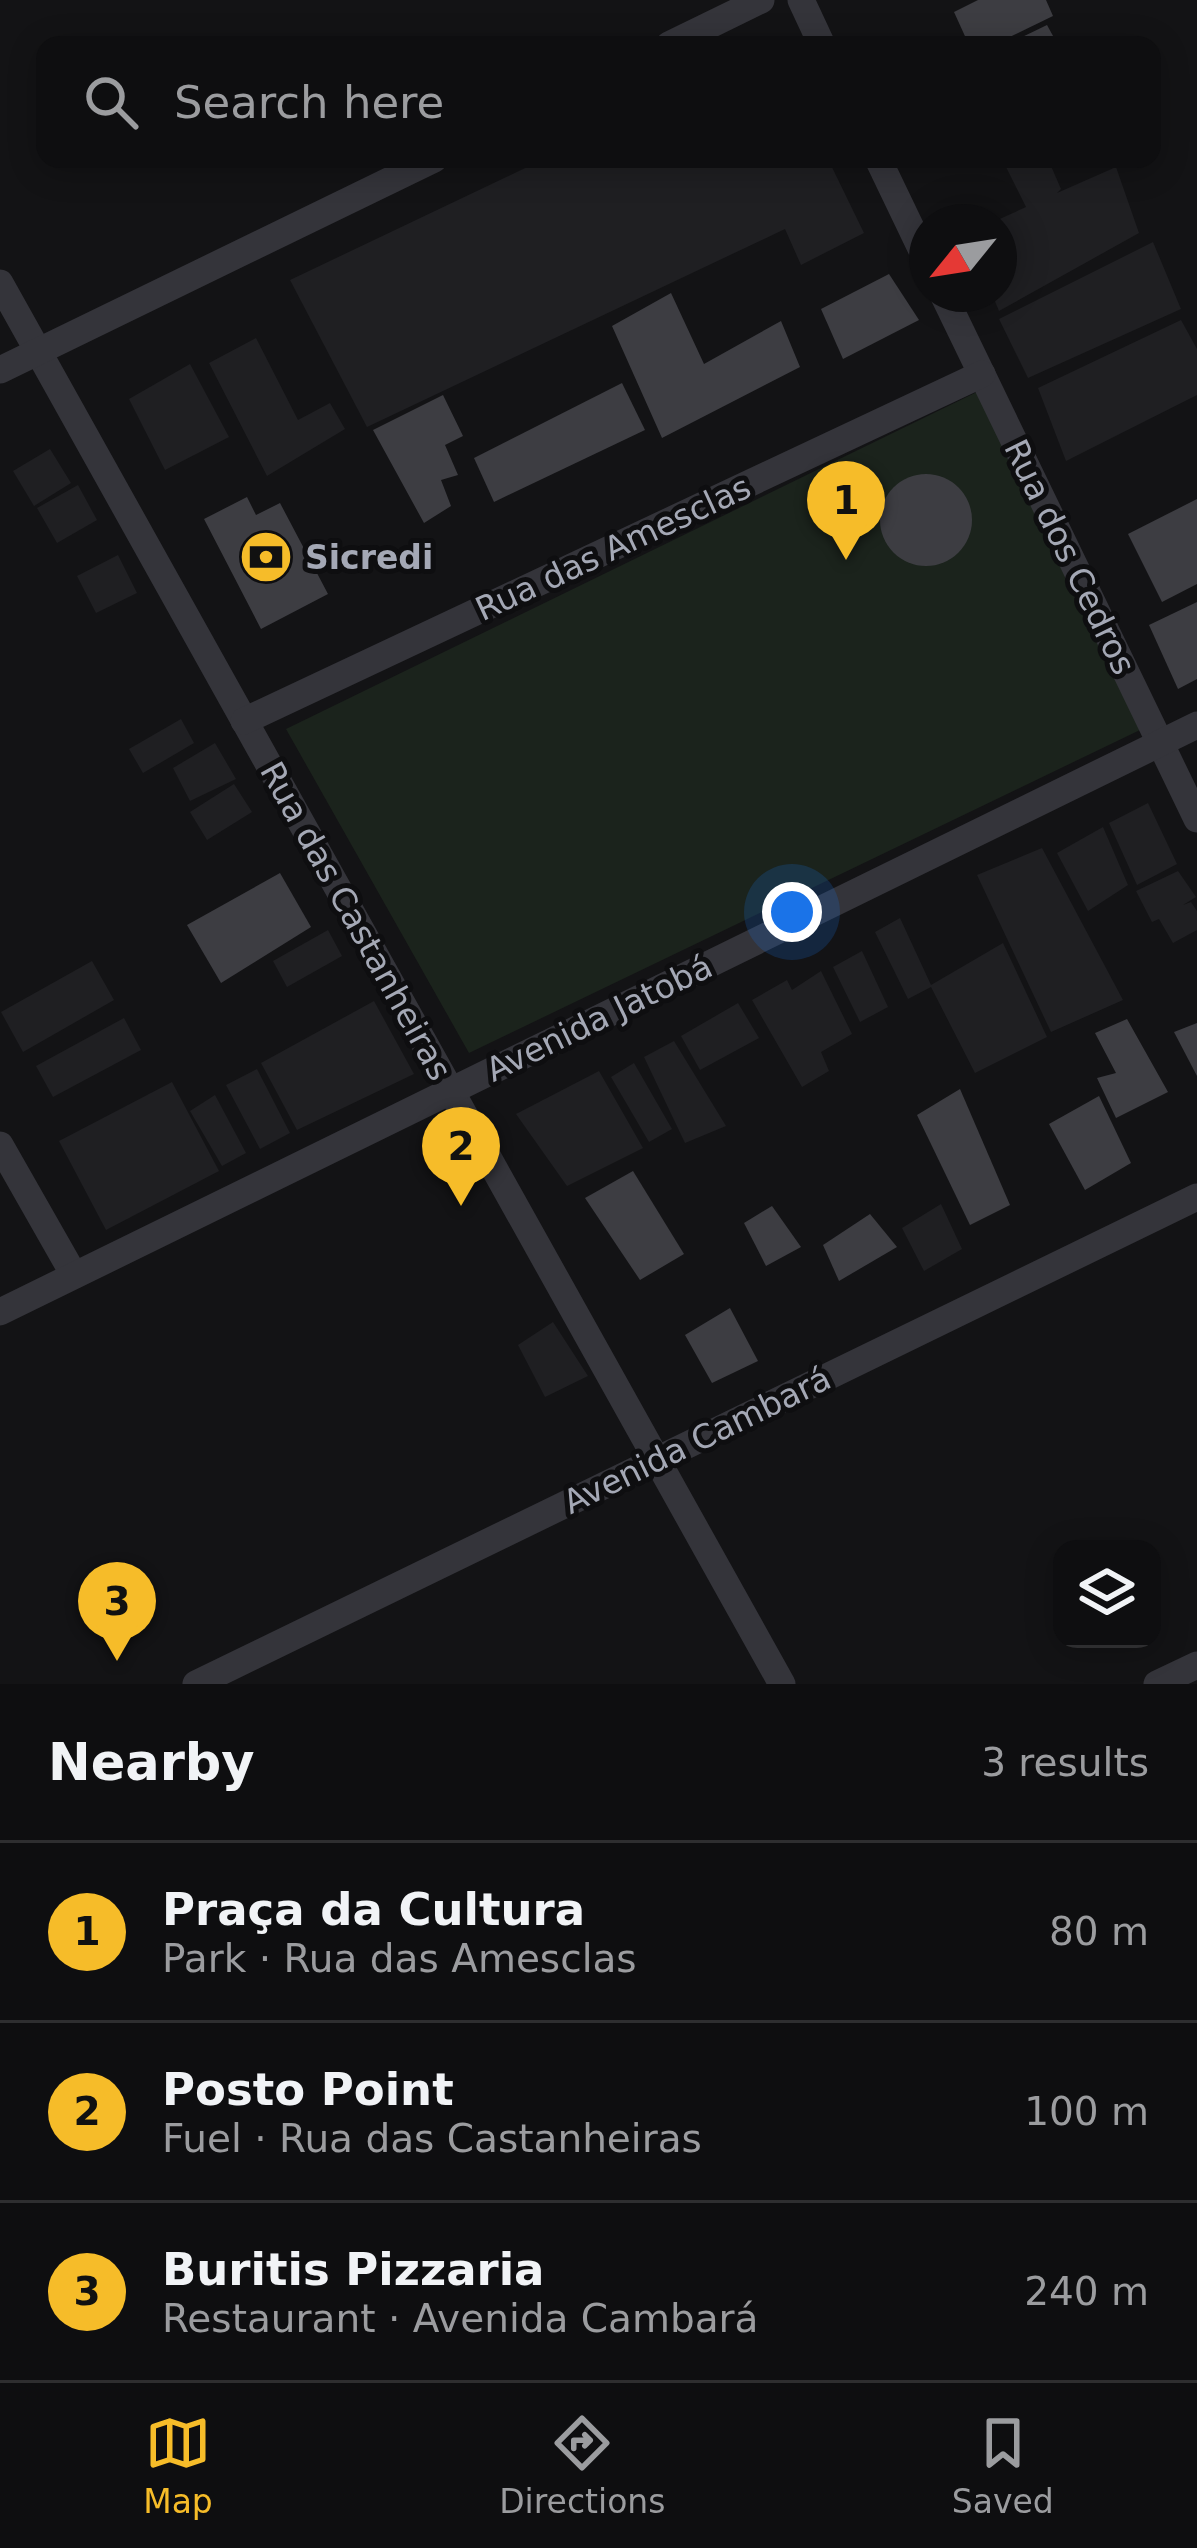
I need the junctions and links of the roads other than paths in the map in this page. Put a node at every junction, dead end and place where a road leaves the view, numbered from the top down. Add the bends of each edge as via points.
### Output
1 (761, 0) edge
2 (801, 0) edge
3 (687, 36) edge
4 (819, 36) edge
5 (415, 168) edge
6 (882, 168) edge
7 (909, 224) edge
8 (0, 283) edge
9 (952, 312) edge
10 (38, 351) junction
11 (0, 370) edge
12 (982, 374) junction
13 (244, 721) junction
14 (1197, 724) edge
15 (1160, 743) junction
16 (1197, 819) edge
17 (451, 1091) junction
18 (0, 1145) edge
19 (1197, 1197) edge
20 (74, 1275) junction
21 (0, 1312) edge
22 (657, 1460) junction
23 (1197, 1665) edge
24 (196, 1684) edge
25 (782, 1684) edge
26 (1157, 1684) edge

1 - 3 street
2 - 4 street
5 - 10 street
6 - 7 street
8 - 10 street, Rua das Castanheiras
9 - 12 street, Rua dos Cedros
10 - 11 street
10 - 13 street, Rua das Castanheiras
12 - 13 street, Rua das Amesclas
12 - 15 street, Rua dos Cedros
13 - 17 street, Rua das Castanheiras
14 - 15 street, Avenida Jatobá
15 - 16 street, Rua dos Cedros
15 - 17 street, Avenida Jatobá
17 - 20 street, Avenida Jatobá
17 - 22 street, Rua das Castanheiras
18 - 20 street
19 - 22 street, Avenida Cambará
20 - 21 street, Avenida Jatobá
22 - 24 street, Avenida Cambará
22 - 25 street, Rua das Castanheiras
23 - 26 street

